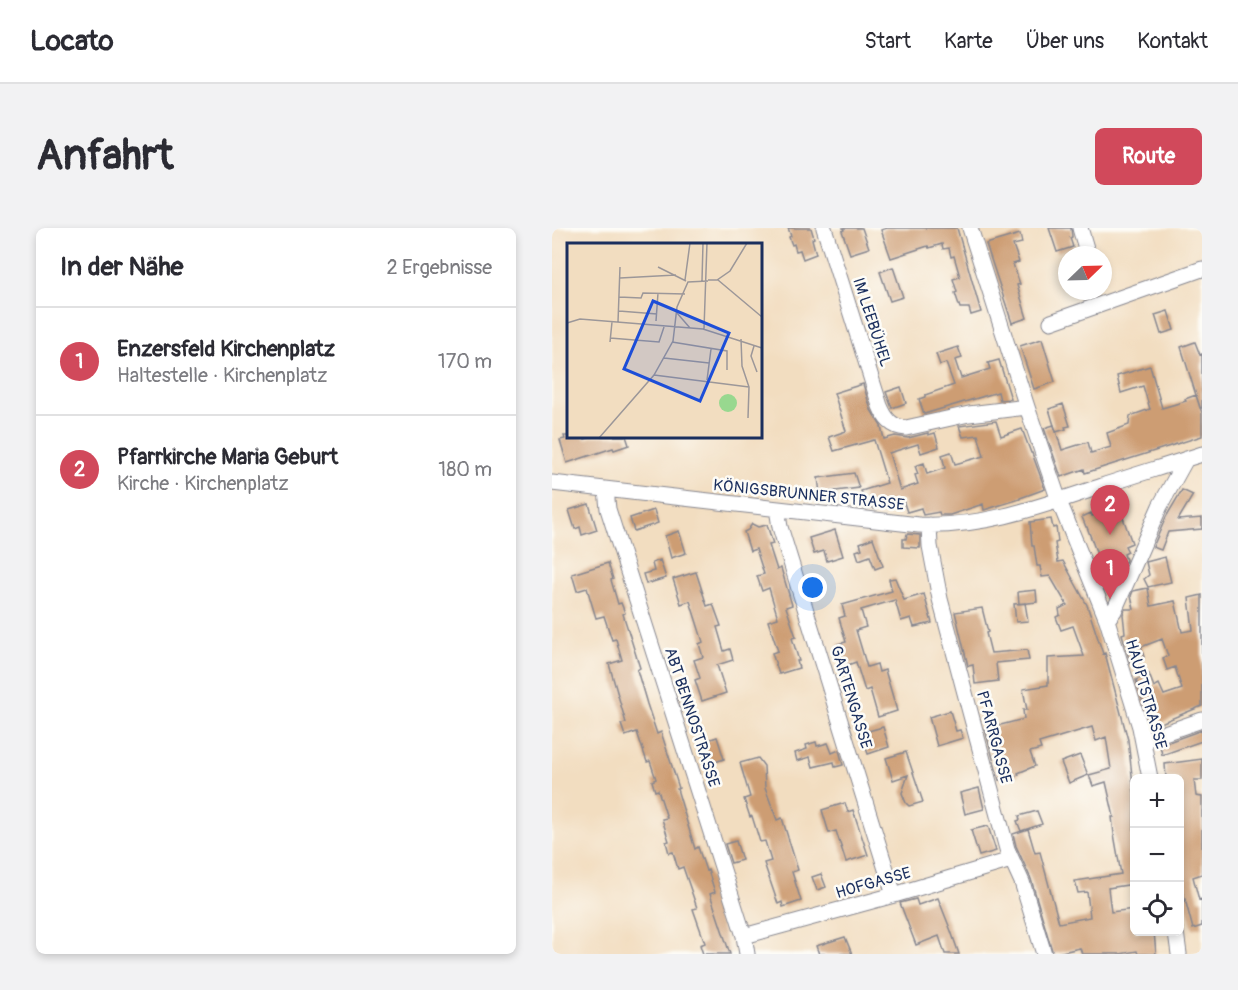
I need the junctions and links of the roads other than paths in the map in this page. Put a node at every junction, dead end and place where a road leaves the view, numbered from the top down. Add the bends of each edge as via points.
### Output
1 (824, 228) edge
2 (970, 228) edge
3 (1080, 228) edge
4 (1085, 246) edge
5 (1202, 269) edge
6 (1112, 294) edge
7 (1095, 300) edge
8 (1051, 322) dead end
9 (1027, 407) junction
10 (1202, 454) edge
11 (1186, 459) junction
12 (552, 483) edge
13 (606, 490) junction
14 (1059, 501) junction
15 (777, 509) junction
16 (929, 525) junction
17 (1107, 620) junction
18 (1202, 720) edge
19 (1144, 740) junction
20 (1149, 774) edge
21 (1011, 860) junction
22 (894, 895) junction
23 (744, 936) junction
24 (1177, 936) edge
25 (747, 954) edge
26 (1044, 954) edge
27 (1179, 954) edge

1 - 9 street, IM LEEBÜHEL via 880,406 891,424 906,428 969,414
2 - 9 street, HAUPTSTRASSE
3 - 4 street
5 - 6 street
7 - 8 street
9 - 14 street, HAUPTSTRASSE
10 - 11 street, KÖNIGSBRUNNER STRASSE
11 - 14 street, KÖNIGSBRUNNER STRASSE
11 - 17 street
12 - 13 street, KÖNIGSBRUNNER STRASSE
13 - 15 street, KÖNIGSBRUNNER STRASSE
13 - 23 street, ABT BENNOSTRASSE via 609,513
14 - 16 street, KÖNIGSBRUNNER STRASSE via 990,520
14 - 17 street, HAUPTSTRASSE
15 - 16 street, KÖNIGSBRUNNER STRASSE
15 - 22 street, GARTENGASSE
16 - 21 street, PFARRGASSE via 940,599
17 - 19 street, HAUPTSTRASSE
18 - 19 street
19 - 20 street, HAUPTSTRASSE
21 - 22 street, HOFGASSE
21 - 26 street, PFARRGASSE via 1022,882
22 - 23 street, HOFGASSE
23 - 25 street, ABT BENNOSTRASSE
24 - 27 street

